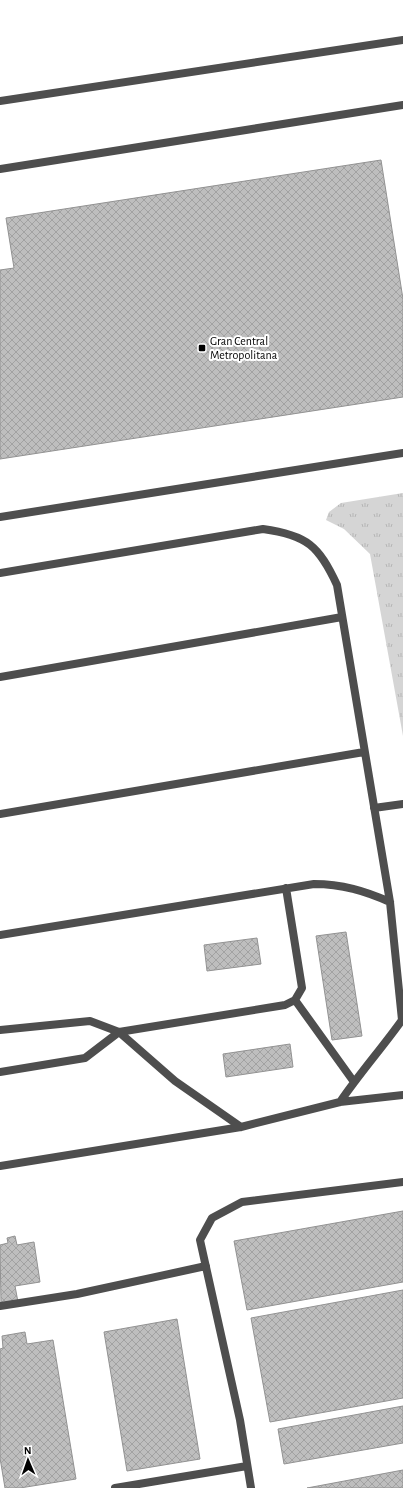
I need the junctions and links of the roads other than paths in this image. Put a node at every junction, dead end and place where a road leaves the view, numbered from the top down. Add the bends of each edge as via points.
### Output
1 (403, 40) edge
2 (0, 101) edge
3 (403, 105) edge
4 (0, 169) edge
5 (403, 453) edge
6 (0, 517) edge
7 (0, 573) edge
8 (342, 617) junction
9 (0, 677) edge
10 (364, 752) junction
11 (403, 804) edge
12 (374, 808) junction
13 (0, 814) edge
14 (286, 888) junction
15 (390, 902) junction
16 (0, 935) edge
17 (295, 1000) junction
18 (403, 1020) edge
19 (0, 1030) edge
20 (119, 1032) junction
21 (0, 1072) edge
22 (354, 1082) junction
23 (403, 1095) edge
24 (340, 1102) junction
25 (241, 1127) junction
26 (0, 1166) edge
27 (403, 1182) edge
28 (206, 1266) junction
29 (0, 1306) edge
30 (247, 1466) junction
31 (115, 1488) edge
32 (251, 1488) edge

1 - 2 lane
3 - 4 lane
5 - 6 lane
7 - 8 lane via 263,529 287,532 310,544 327,562 337,586
8 - 9 lane
8 - 10 lane
10 - 12 lane
10 - 13 lane
11 - 12 lane
12 - 15 lane
14 - 15 lane via 332,884 362,890
14 - 16 lane
14 - 17 lane via 302,988
15 - 18 lane
17 - 20 lane via 285,1005
17 - 22 lane
18 - 22 lane via 378,1055
19 - 20 lane via 90,1021
20 - 21 lane via 85,1058
20 - 25 lane via 175,1081
22 - 24 lane
23 - 24 lane
24 - 25 lane
25 - 26 lane
27 - 28 lane via 242,1202 212,1218 200,1240
28 - 29 lane via 77,1294
28 - 30 lane via 240,1420
30 - 31 lane
30 - 32 lane

